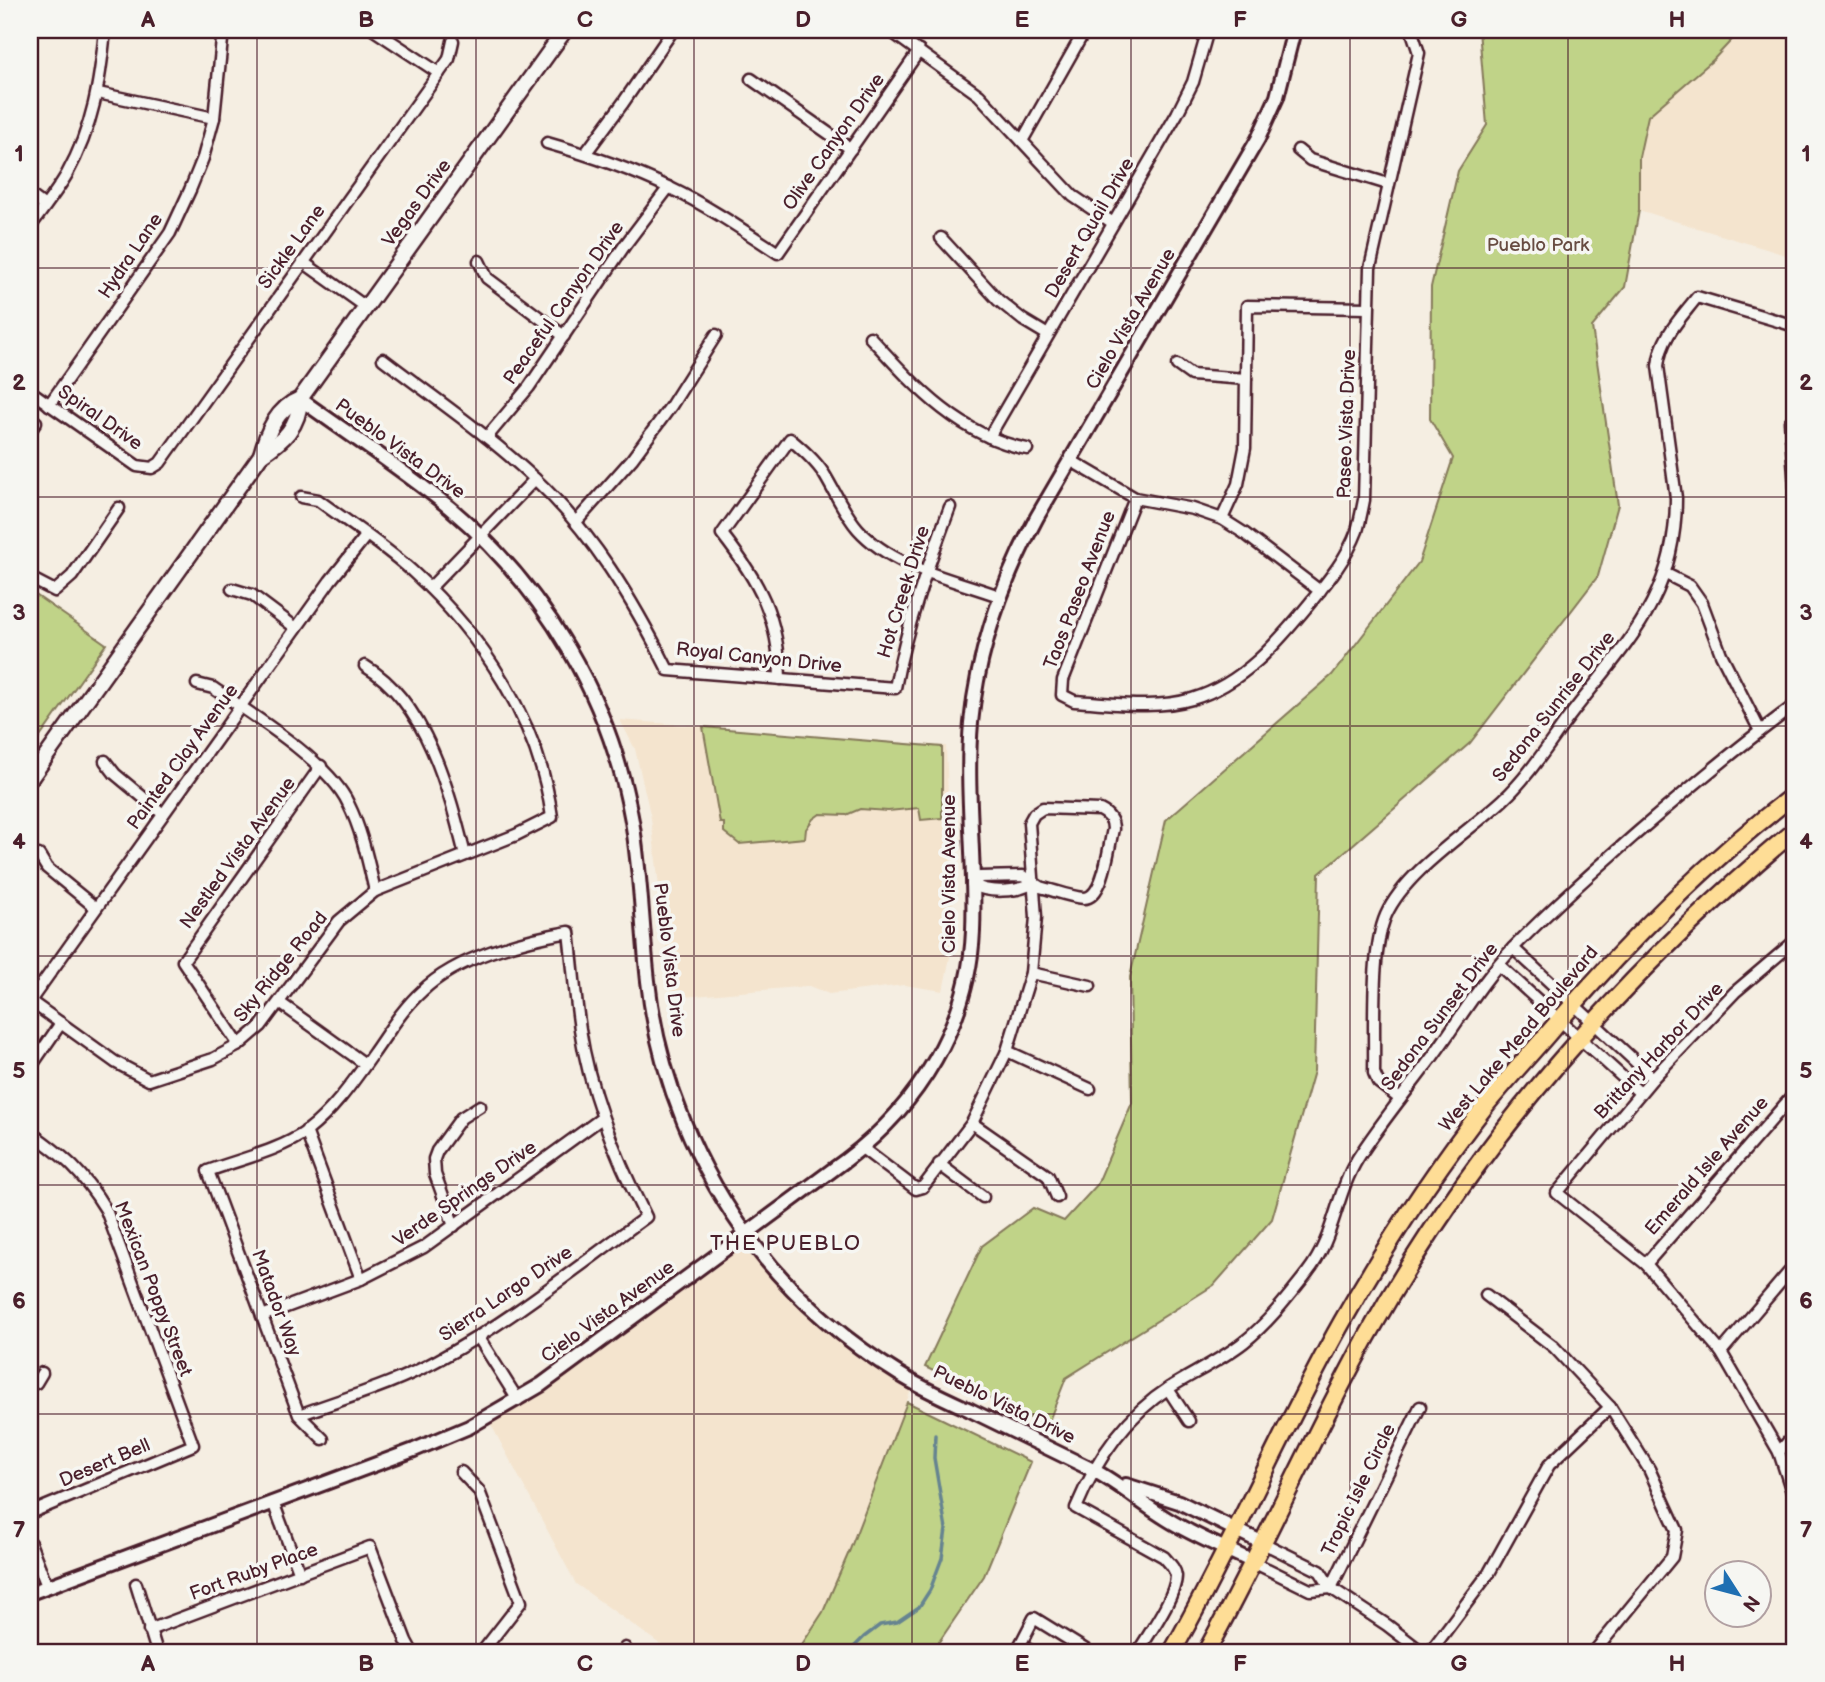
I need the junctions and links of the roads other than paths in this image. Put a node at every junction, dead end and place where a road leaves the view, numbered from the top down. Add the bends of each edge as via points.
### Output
1 (105, 30) edge
2 (223, 30) edge
3 (373, 30) edge
4 (565, 30) edge
5 (673, 30) edge
6 (889, 30) edge
7 (1085, 30) edge
8 (1208, 30) edge
9 (1294, 30) edge
10 (1413, 35) dead end
11 (453, 41) dead end
12 (919, 51) junction
13 (439, 73) junction
14 (751, 79) dead end
15 (98, 93) junction
16 (214, 118) junction
17 (1022, 141) junction
18 (547, 143) dead end
19 (851, 149) junction
20 (1298, 150) dead end
21 (585, 154) junction
22 (1388, 184) junction
23 (669, 187) junction
24 (30, 195) edge
25 (45, 206) junction
26 (1113, 223) junction
27 (30, 227) edge
28 (941, 239) dead end
29 (479, 261) dead end
30 (303, 262) junction
31 (366, 307) junction
32 (1368, 308) junction
33 (1795, 327) edge
34 (716, 335) dead end
35 (1048, 335) junction
36 (564, 336) junction
37 (870, 337) dead end
38 (383, 359) dead end
39 (1177, 365) dead end
40 (1246, 379) junction
41 (30, 391) edge
42 (300, 400) junction
43 (49, 405) junction
44 (1790, 422) dead end
45 (487, 437) junction
46 (989, 437) junction
47 (1027, 449) dead end
48 (1070, 460) junction
49 (152, 468) joint
50 (535, 479) junction
51 (1795, 487) edge
52 (301, 497) dead end
53 (1135, 498) junction
54 (950, 507) dead end
55 (119, 508) dead end
56 (1222, 519) junction
57 (576, 522) junction
58 (366, 536) junction
59 (481, 536) junction
60 (926, 570) junction
61 (1666, 574) junction
62 (30, 578) edge
63 (430, 588) junction
64 (232, 589) dead end
65 (1320, 591) junction
66 (999, 596) junction
67 (296, 628) junction
68 (365, 666) dead end
69 (780, 679) junction
70 (197, 684) dead end
71 (895, 688) joint
72 (1062, 695) joint
73 (1795, 705) edge
74 (240, 706) junction
75 (1759, 731) junction
76 (106, 761) dead end
77 (321, 766) junction
78 (30, 779) edge
79 (1795, 794) edge
80 (163, 814) junction
81 (1795, 830) edge
82 (38, 855) dead end
83 (465, 855) junction
84 (1002, 876) junction
85 (1034, 883) junction
86 (972, 884) junction
87 (1002, 889) junction
88 (375, 891) junction
89 (96, 908) junction
90 (1795, 940) edge
91 (1513, 948) junction
92 (1499, 965) junction
93 (1031, 973) junction
94 (1090, 986) dead end
95 (30, 1001) edge
96 (280, 1003) junction
97 (1573, 1004) junction
98 (1560, 1020) junction
99 (1593, 1022) junction
100 (61, 1023) junction
101 (1581, 1038) junction
102 (239, 1045) junction
103 (1007, 1051) junction
104 (365, 1064) junction
105 (30, 1068) edge
106 (1653, 1078) junction
107 (1090, 1089) dead end
108 (1640, 1093) junction
109 (1795, 1093) edge
110 (1400, 1099) junction
111 (480, 1106) dead end
112 (602, 1118) junction
113 (972, 1124) junction
114 (306, 1131) junction
115 (30, 1132) edge
116 (862, 1148) junction
117 (939, 1164) junction
118 (1057, 1197) dead end
119 (983, 1198) dead end
120 (454, 1226) junction
121 (746, 1234) junction
122 (1646, 1264) junction
123 (1795, 1265) edge
124 (361, 1279) junction
125 (1486, 1295) dead end
126 (262, 1316) junction
127 (479, 1338) junction
128 (1721, 1352) junction
129 (42, 1373) dead end
130 (30, 1385) edge
131 (1168, 1389) junction
132 (518, 1400) junction
133 (1420, 1407) dead end
134 (1610, 1408) junction
135 (299, 1415) junction
136 (1189, 1421) dead end
137 (1795, 1434) edge
138 (323, 1439) dead end
139 (193, 1445) joint
140 (1779, 1452) junction
141 (1094, 1471) junction
142 (461, 1472) dead end
143 (1112, 1480) junction
144 (1795, 1501) edge
145 (273, 1502) junction
146 (30, 1513) edge
147 (1237, 1530) junction
148 (30, 1543) edge
149 (1263, 1543) junction
150 (1228, 1549) junction
151 (1253, 1562) junction
152 (300, 1574) junction
153 (136, 1584) dead end
154 (47, 1586) junction
155 (1331, 1588) junction
156 (30, 1593) edge
157 (149, 1630) junction
158 (157, 1652) edge
159 (412, 1652) edge
160 (482, 1652) edge
161 (1033, 1652) edge
162 (1089, 1652) edge
163 (1138, 1652) edge
164 (1172, 1652) edge
165 (1206, 1652) edge
166 (1422, 1652) edge
167 (1430, 1652) edge
168 (1594, 1652) edge

1 - 15 street
2 - 16 street, Hydra Lane
3 - 13 street
4 - 31 main road, Vegas Drive
5 - 21 street
6 - 12 street
7 - 17 street
8 - 26 street, Desert Quail Drive via 1177,114
9 - 48 street, Cielo Vista Avenue via 1277,97 1258,139
10 - 22 street, Paseo Vista Drive via 1419,53
11 - 13 street, Sickle Lane via 449,59
12 - 17 street via 979,95
12 - 19 street, Olive Canyon Drive
13 - 30 street, Sickle Lane
14 - 19 street
15 - 16 street
15 - 25 street via 67,175
16 - 43 street, Hydra Lane via 203,158 170,233
17 - 26 street via 1073,196
18 - 21 street
19 - 23 street, Olive Canyon Drive via 778,253
20 - 22 street via 1310,160
21 - 23 street
22 - 32 street, Paseo Vista Drive via 1370,268
23 - 36 street, Peaceful Canyon Drive
24 - 25 street
25 - 27 street
26 - 35 street, Desert Quail Drive
28 - 35 street via 998,300
29 - 36 street via 487,278
30 - 31 street
30 - 49 street, Sickle Lane
31 - 42 main road, Vegas Drive
32 - 40 street via 1247,306
32 - 65 street, Paseo Vista Drive via 1364,500 1357,531 1342,562
33 - 61 street, Sedona Sunrise Drive via 1698,297 1666,337 1658,366 1676,498
34 - 57 street via 632,459
35 - 46 street, Desert Quail Drive
36 - 45 street, Peaceful Canyon Drive
37 - 46 street via 923,394
38 - 45 street, Royal Canyon Drive
39 - 40 street via 1191,374
40 - 56 street via 1245,448 1238,484
41 - 43 street, Spiral Drive
42 - 59 street, Pueblo Vista Drive via 425,488
42 - 78 main road, Vegas Drive via 300,416 281,442 261,455
43 - 49 street, Spiral Drive via 137,466
44 - 51 street
45 - 50 street, Royal Canyon Drive
46 - 47 street
48 - 53 street
48 - 66 street, Cielo Vista Avenue
50 - 57 street, Royal Canyon Drive
50 - 59 street
52 - 58 street via 318,500
53 - 56 street
53 - 72 street, Taos Paseo Avenue via 1063,680
54 - 60 street, Hot Creek Drive
55 - 62 street via 72,576 55,591
56 - 65 street
57 - 69 street, Royal Canyon Drive via 641,617 668,670
58 - 63 street
58 - 67 street, Painted Clay Avenue
59 - 63 street
59 - 121 street, Pueblo Vista Drive via 519,576 557,629 592,691 607,729 633,825 648,984 666,1070 697,1151
60 - 66 street
60 - 69 street via 891,557 859,530 822,471 790,439 722,534 764,596 779,649
60 - 71 street, Hot Creek Drive
61 - 75 street via 1690,586 1702,603
61 - 110 street, Sedona Sunrise Drive via 1644,620 1517,786 1408,882 1391,905 1377,946 1374,1073 1378,1082
63 - 83 street, Sky Ridge Road via 476,642 514,701 539,757 552,817
64 - 67 street via 252,595
65 - 72 street, Paseo Vista Drive via 1279,641 1217,690 1164,704 1074,701
66 - 86 street, Cielo Vista Avenue via 983,652 971,723
67 - 74 street, Painted Clay Avenue
68 - 83 street via 398,695 435,756
69 - 71 street, Royal Canyon Drive
70 - 74 street via 213,688
73 - 75 street, Sedona Sunset Drive
74 - 77 street
74 - 80 street, Painted Clay Avenue
75 - 91 street, Sedona Sunset Drive via 1578,884
76 - 80 street
77 - 88 street via 347,800
77 - 102 street, Nestled Vista Avenue via 183,961
79 - 97 main road, West Lake Mead Boulevard via 1674,897
80 - 89 street, Painted Clay Avenue
81 - 99 main road via 1696,918
82 - 89 street
83 - 88 street, Sky Ridge Road
84 - 85 street via 1023,876
84 - 86 street via 980,877
84 - 87 street
85 - 85 street via 1030,823 1034,814 1043,808 1100,810 1110,817 1112,829 1094,895 1085,898
85 - 87 street via 1022,889
85 - 93 street
86 - 87 street via 981,890
86 - 116 street, Cielo Vista Avenue via 971,950 952,1024 911,1098
88 - 96 street, Sky Ridge Road via 339,921
89 - 95 street, Painted Clay Avenue
90 - 106 street, Brittany Harbor Drive via 1735,992
91 - 92 street, Sedona Sunset Drive
91 - 97 street
92 - 98 street
92 - 110 street, Sedona Sunset Drive
93 - 94 street
93 - 103 street
95 - 100 street
96 - 102 street, Sky Ridge Road
96 - 104 street
97 - 98 main road, West Lake Mead Boulevard
97 - 99 street
98 - 101 street
98 - 147 main road, West Lake Mead Boulevard via 1485,1107 1412,1208 1342,1322
99 - 101 main road
99 - 106 street
100 - 102 street, Sky Ridge Road via 149,1080 214,1059
100 - 105 street
101 - 108 street
101 - 149 main road via 1508,1126 1436,1225 1368,1335
103 - 107 street
103 - 113 street
104 - 112 street via 409,1004 445,973 531,938 569,932 580,1031
104 - 114 street via 333,1108
106 - 108 street, Brittany Harbor Drive
108 - 122 street, Brittany Harbor Drive via 1557,1193
109 - 122 street, Emerald Isle Avenue
110 - 131 street, Sedona Sunset Drive via 1357,1159 1330,1235 1309,1271 1243,1343
111 - 120 street via 461,1118 434,1159
112 - 120 street, Verde Springs Drive
112 - 127 street, Sierra Largo Drive via 646,1217
113 - 117 street
113 - 118 street via 1048,1176
114 - 124 street
114 - 126 street, Matador Way via 208,1171
115 - 139 street, Mexican Poppy Street via 65,1157 88,1181 106,1210
116 - 117 street via 916,1189
116 - 121 street, Cielo Vista Avenue
117 - 119 street
120 - 124 street, Verde Springs Drive
121 - 132 street, Cielo Vista Avenue
121 - 141 street, Pueblo Vista Drive via 797,1295 874,1357 918,1385
122 - 128 street
123 - 128 street
124 - 126 street, Verde Springs Drive
125 - 134 street via 1554,1347
126 - 135 street, Matador Way
127 - 132 street
127 - 135 street, Sierra Largo Drive via 392,1381
128 - 140 street
129 - 130 street
131 - 136 street
131 - 141 street, Sedona Sunset Drive via 1128,1422
132 - 145 street, Cielo Vista Avenue via 425,1446
133 - 155 street, Tropic Isle Circle
134 - 167 street via 1549,1465 1489,1573
134 - 168 street via 1649,1469 1677,1531 1672,1557
135 - 138 street, Matador Way
137 - 140 street
139 - 146 street, Desert Bell
140 - 144 street
141 - 143 street, Pueblo Vista Drive
141 - 163 street, Sedona Sunset Drive via 1076,1508 1164,1557 1176,1577
142 - 160 street via 479,1491 521,1602
143 - 147 street, Pueblo Vista Drive via 1179,1502
143 - 150 street, Pueblo Vista Drive via 1168,1520
145 - 152 street
145 - 154 street, Cielo Vista Avenue
147 - 149 street, Pueblo Vista Drive
147 - 150 main road, West Lake Mead Boulevard
148 - 154 street
149 - 151 main road
149 - 155 street, Pueblo Vista Drive via 1321,1571
150 - 151 street, Pueblo Vista Drive
150 - 164 main road, West Lake Mead Boulevard
151 - 155 street, Pueblo Vista Drive via 1310,1590
151 - 165 main road
152 - 157 street, Fort Ruby Place
152 - 159 street, Fort Ruby Place via 370,1547
153 - 157 street
154 - 156 street, Cielo Vista Avenue
155 - 166 street, Pueblo Vista Drive
157 - 158 street
161 - 162 street via 1020,1645 1034,1618

